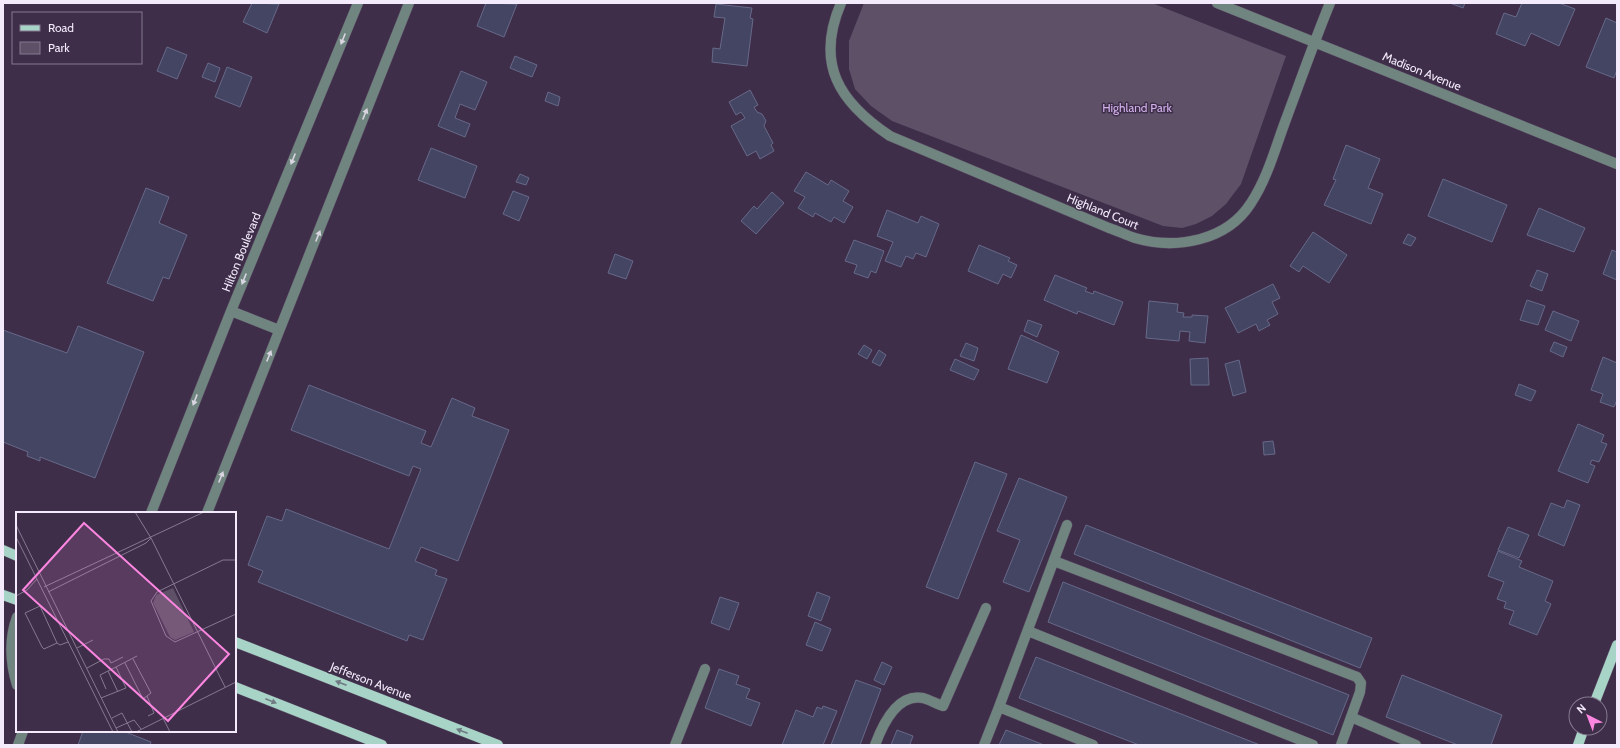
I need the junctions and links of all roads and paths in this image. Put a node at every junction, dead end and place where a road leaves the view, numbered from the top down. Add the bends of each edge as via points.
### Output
1 (358, 3) edge
2 (409, 3) edge
3 (841, 3) edge
4 (1217, 3) edge
5 (1330, 3) edge
6 (1314, 41) junction
7 (1617, 164) edge
8 (230, 311) junction
9 (279, 330) junction
10 (151, 512) edge
11 (206, 512) edge
12 (1067, 525) dead end
13 (3, 550) edge
14 (16, 556) edge
15 (1054, 561) junction
16 (3, 595) edge
17 (16, 600) edge
18 (986, 608) dead end
19 (16, 620) edge
20 (1028, 631) junction
21 (236, 642) edge
22 (1617, 645) edge
23 (705, 669) dead end
24 (16, 682) edge
25 (236, 687) edge
26 (1597, 696) edge
27 (999, 707) junction
28 (1351, 716) junction
29 (23, 732) edge
30 (18, 745) edge
31 (382, 745) edge
32 (498, 745) edge
33 (675, 745) edge
34 (875, 745) edge
35 (984, 745) edge
36 (1093, 745) edge
37 (1314, 745) edge
38 (1341, 745) edge
39 (1416, 745) edge

1 -> 8 street, Hilton Boulevard
9 -> 2 street
3 - 6 street, Highland Court via 832,32 834,72 841,91 868,121 890,136 1109,228 1136,238 1164,242 1189,242 1207,237 1224,229 1251,203 1270,162
4 - 6 street, Madison Avenue
5 - 6 street, Highland Court
6 - 7 street, Madison Avenue
8 - 9 street
8 -> 10 street, Hilton Boulevard
11 -> 9 street
12 - 15 street
13 - 14 main road
15 - 20 street
15 - 28 street via 1357,677 1361,683 1360,692
16 - 17 main road
18 - 34 street via 943,706 922,698 908,699 887,718
19 - 24 street via 11,647
20 - 27 street
20 - 37 street
32 -> 21 main road, Jefferson Avenue
22 - 26 main road
23 - 33 street
25 -> 31 main road
27 - 35 street
27 - 36 street
28 - 38 street
28 - 39 street
29 - 30 street

